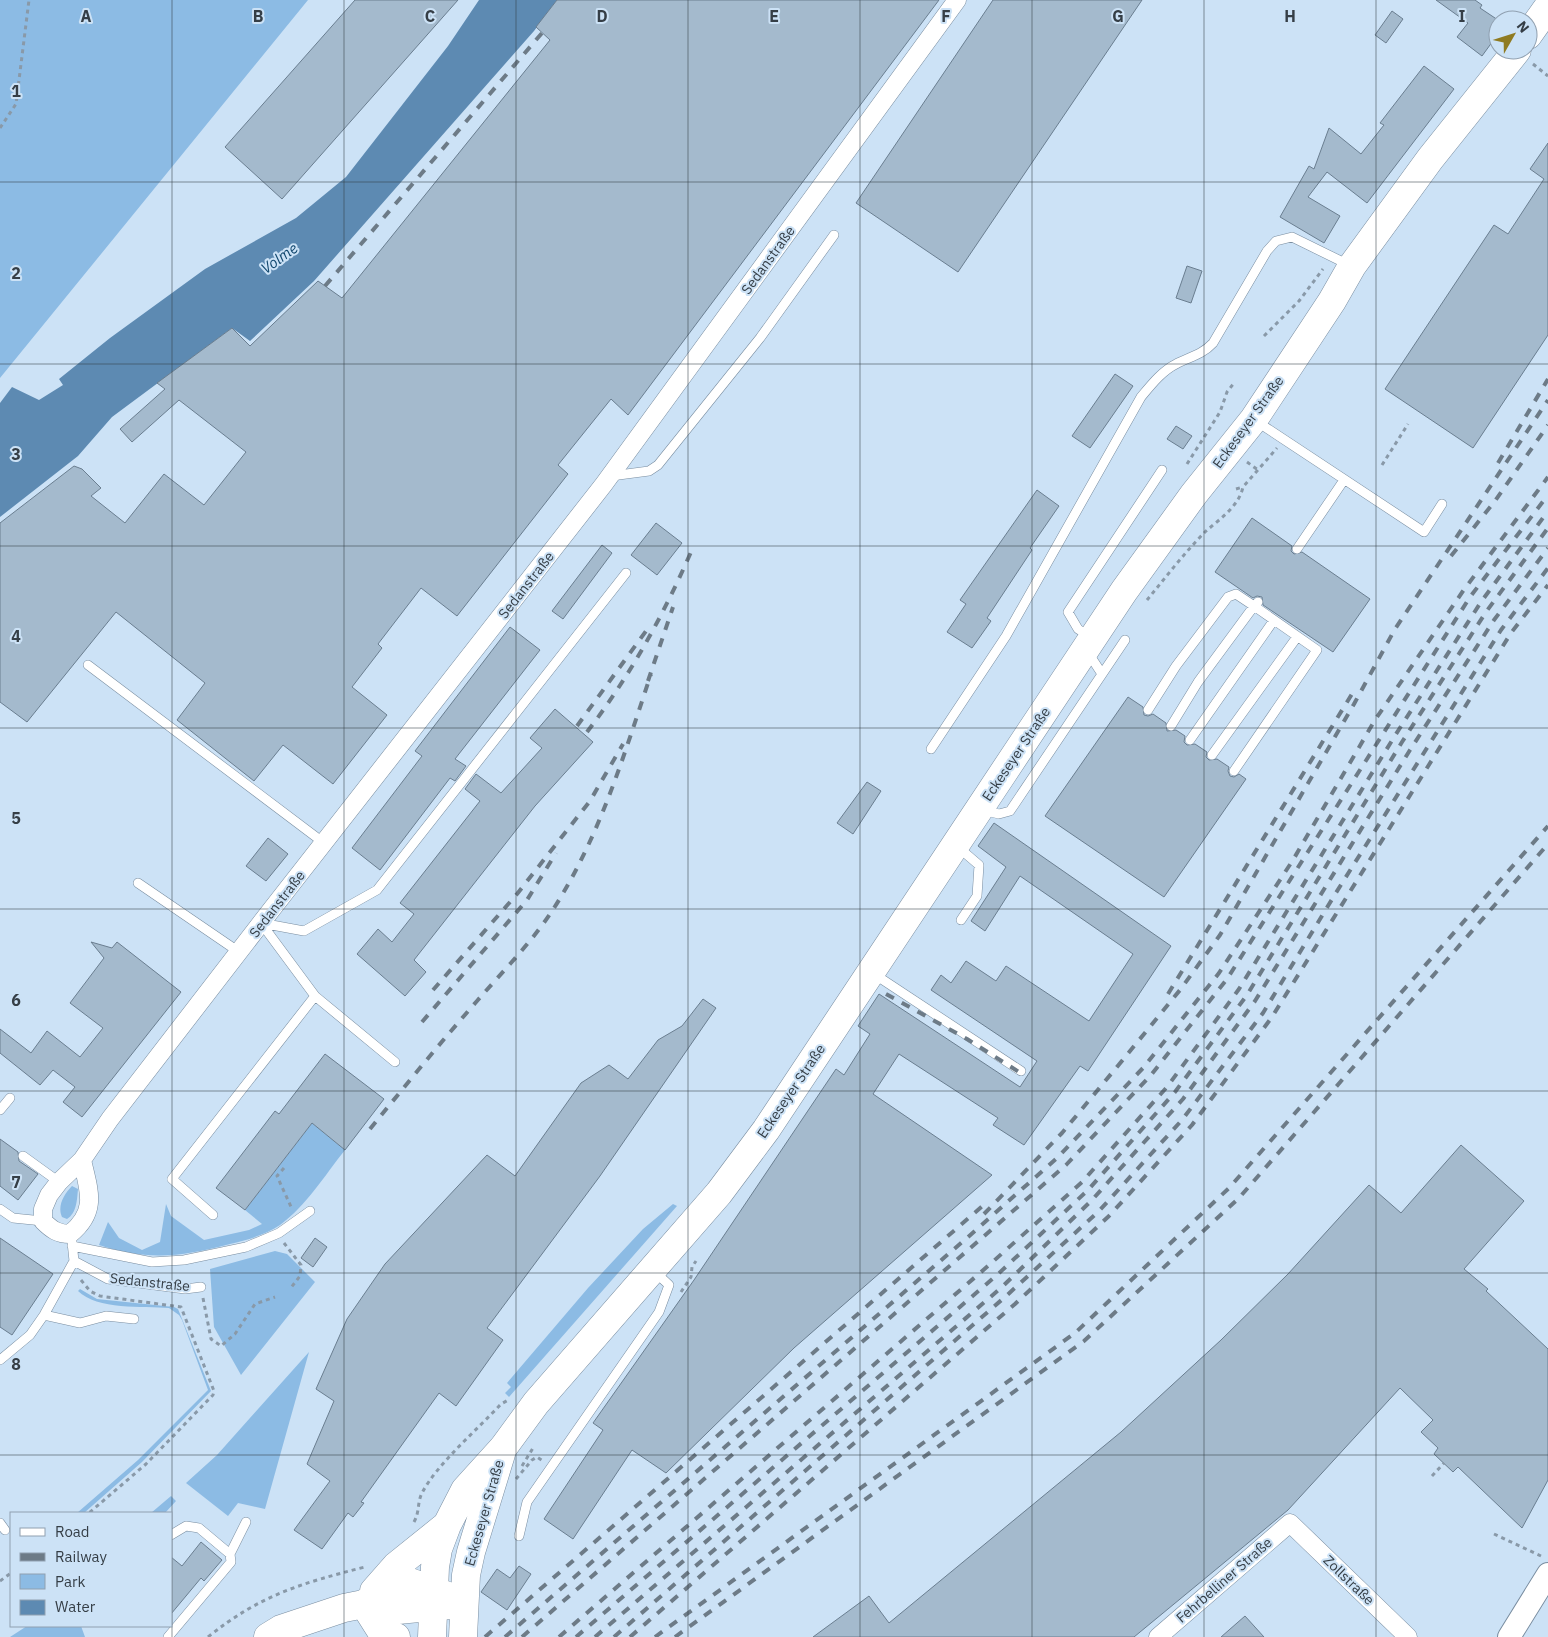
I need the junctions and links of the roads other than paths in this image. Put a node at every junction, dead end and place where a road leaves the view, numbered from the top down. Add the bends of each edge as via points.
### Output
1 (957, 0) edge
2 (1548, 7) edge
3 (1538, 21) edge
4 (1509, 60) edge
5 (834, 235) dead end
6 (1342, 261) junction
7 (1254, 419) junction
8 (1162, 470) dead end
9 (610, 476) junction
10 (1344, 480) junction
11 (1442, 504) dead end
12 (1297, 549) dead end
13 (626, 573) dead end
14 (1256, 604) junction
15 (1274, 620) junction
16 (1297, 637) junction
17 (1125, 640) dead end
18 (1089, 644) junction
19 (88, 665) dead end
20 (1102, 674) junction
21 (1148, 710) dead end
22 (1170, 726) dead end
23 (1190, 740) dead end
24 (931, 749) dead end
25 (1212, 755) dead end
26 (1234, 770) dead end
27 (979, 810) junction
28 (324, 843) junction
29 (955, 846) junction
30 (138, 883) dead end
31 (961, 920) dead end
32 (261, 923) junction
33 (239, 952) junction
34 (871, 972) junction
35 (315, 996) junction
36 (395, 1062) dead end
37 (1021, 1071) dead end
38 (10, 1098) dead end
39 (0, 1110) edge
40 (23, 1156) dead end
41 (82, 1160) junction
42 (58, 1182) junction
43 (0, 1209) edge
44 (310, 1211) dead end
45 (213, 1215) dead end
46 (43, 1221) junction
47 (71, 1240) junction
48 (73, 1264) junction
49 (653, 1269) junction
50 (201, 1287) road end
51 (44, 1315) junction
52 (134, 1319) dead end
53 (0, 1360) edge
54 (503, 1448) junction
55 (246, 1522) dead end
56 (1290, 1523) joint
57 (447, 1524) junction
58 (172, 1533) edge
59 (519, 1536) dead end
60 (230, 1554) junction
61 (1548, 1574) edge
62 (434, 1599) junction
63 (464, 1602) junction
64 (364, 1604) junction
65 (168, 1637) edge
66 (268, 1637) edge
67 (396, 1637) edge
68 (432, 1637) edge
69 (463, 1637) edge
70 (1158, 1637) edge
71 (1408, 1637) edge
72 (1509, 1637) edge

1 - 9 street, Sedanstraße
2 - 3 main road
4 - 6 main road, Eckeseyer Straße
5 - 9 lane via 760,338 658,465 649,471
6 - 7 main road, Eckeseyer Straße via 1332,301
6 - 24 lane via 1292,237 1276,241 1267,251 1214,344 1157,378 1141,397 1006,636
7 - 10 lane
7 - 18 main road, Eckeseyer Straße via 1171,526
8 - 18 lane via 1068,612
9 - 28 street, Sedanstraße
10 - 11 lane via 1424,532
10 - 12 lane
13 - 32 lane via 377,890 304,931
14 - 15 lane
14 - 21 lane via 1236,594 1228,596
14 - 22 lane
15 - 16 lane
15 - 23 lane
16 - 25 lane
16 - 26 lane via 1317,650
17 - 20 lane
18 - 20 lane
18 - 27 main road, Eckeseyer Straße
19 - 28 lane
20 - 27 lane via 1010,811 999,814
27 - 29 main road, Eckeseyer Straße
28 - 32 street, Sedanstraße
29 - 31 lane via 979,865 977,896
29 - 34 main road, Eckeseyer Straße
30 - 33 lane
32 - 33 street, Sedanstraße
32 - 35 lane
33 - 41 street, Sedanstraße
34 - 37 lane
34 - 49 main road, Eckeseyer Straße via 766,1130 719,1193
35 - 36 lane
35 - 45 lane via 172,1179
38 - 39 lane
40 - 42 lane
41 - 42 street, Sedanstraße
41 - 47 street via 89,1191 88,1216
42 - 46 street, Sedanstraße via 43,1209
43 - 46 lane via 13,1218
44 - 47 lane via 280,1233 246,1247 168,1262 152,1262
46 - 47 street
47 - 48 lane
48 - 50 lane, Sedanstraße via 108,1279
48 - 51 lane
49 - 54 main road, Eckeseyer Straße via 536,1402
49 - 59 lane via 669,1285 659,1312 527,1502
51 - 52 lane via 80,1323 106,1316
51 - 53 lane via 30,1336
54 - 57 main road, Eckeseyer Straße via 465,1490
54 - 63 main road, Eckeseyer Straße via 471,1552
55 - 60 lane
56 - 70 street, Fehrbelliner Straße
56 - 71 street, Zollstraße
57 - 62 main road, Eckeseyer Straße via 438,1549
57 - 64 main road via 396,1566
58 - 60 lane via 186,1526 199,1528
60 - 65 lane via 231,1562
61 - 72 street
62 - 63 main road
62 - 64 main road via 407,1582 394,1584
62 - 68 main road, Eckeseyer Straße
63 - 69 main road, Eckeseyer Straße
64 - 66 main road via 281,1629
64 - 67 main road via 383,1634

